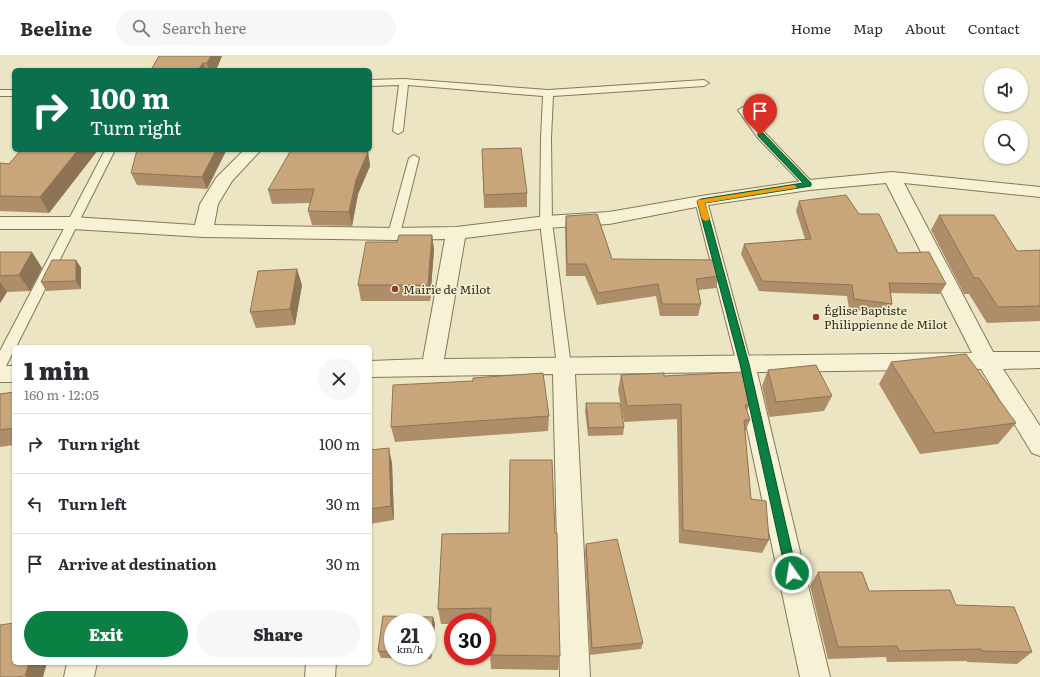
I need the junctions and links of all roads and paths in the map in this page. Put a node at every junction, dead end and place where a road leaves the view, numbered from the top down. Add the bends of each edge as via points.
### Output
1 (372, 82) edge
2 (404, 82) junction
3 (704, 83) dead end
4 (0, 93) edge
5 (12, 93) edge
6 (548, 93) junction
7 (743, 110) dead end
8 (398, 131) dead end
9 (109, 152) edge
10 (252, 152) dead end
11 (414, 158) dead end
12 (892, 177) junction
13 (808, 185) junction
14 (1040, 192) edge
15 (701, 201) junction
16 (73, 222) junction
17 (546, 222) junction
18 (0, 223) edge
19 (203, 231) junction
20 (456, 233) junction
21 (394, 234) junction
22 (1040, 360) edge
23 (987, 361) junction
24 (0, 364) edge
25 (744, 364) junction
26 (564, 366) junction
27 (432, 367) junction
28 (372, 370) edge
29 (0, 374) edge
30 (12, 374) edge
31 (1040, 446) edge
32 (82, 665) edge
33 (321, 665) edge
34 (79, 677) edge
35 (320, 677) edge
36 (576, 677) edge
37 (816, 677) edge

1 - 2 lane
2 - 6 lane
2 - 8 lane
3 - 6 lane
4 - 5 lane
6 - 17 lane
7 - 13 lane via 760,135
9 - 16 lane
10 - 19 street via 225,178 209,204
11 - 21 lane
12 - 13 street
12 - 14 street
12 - 23 street
13 - 15 street
15 - 17 street via 609,218
15 - 25 lane
16 - 18 street
16 - 19 street
16 - 24 lane
17 - 20 street
17 - 26 lane
19 - 21 street
20 - 21 street
20 - 27 street
22 - 23 street
23 - 25 street
23 - 31 street
25 - 26 street
25 - 37 street
26 - 27 street
26 - 36 street
27 - 28 street
29 - 30 street
32 - 34 street
33 - 35 street

